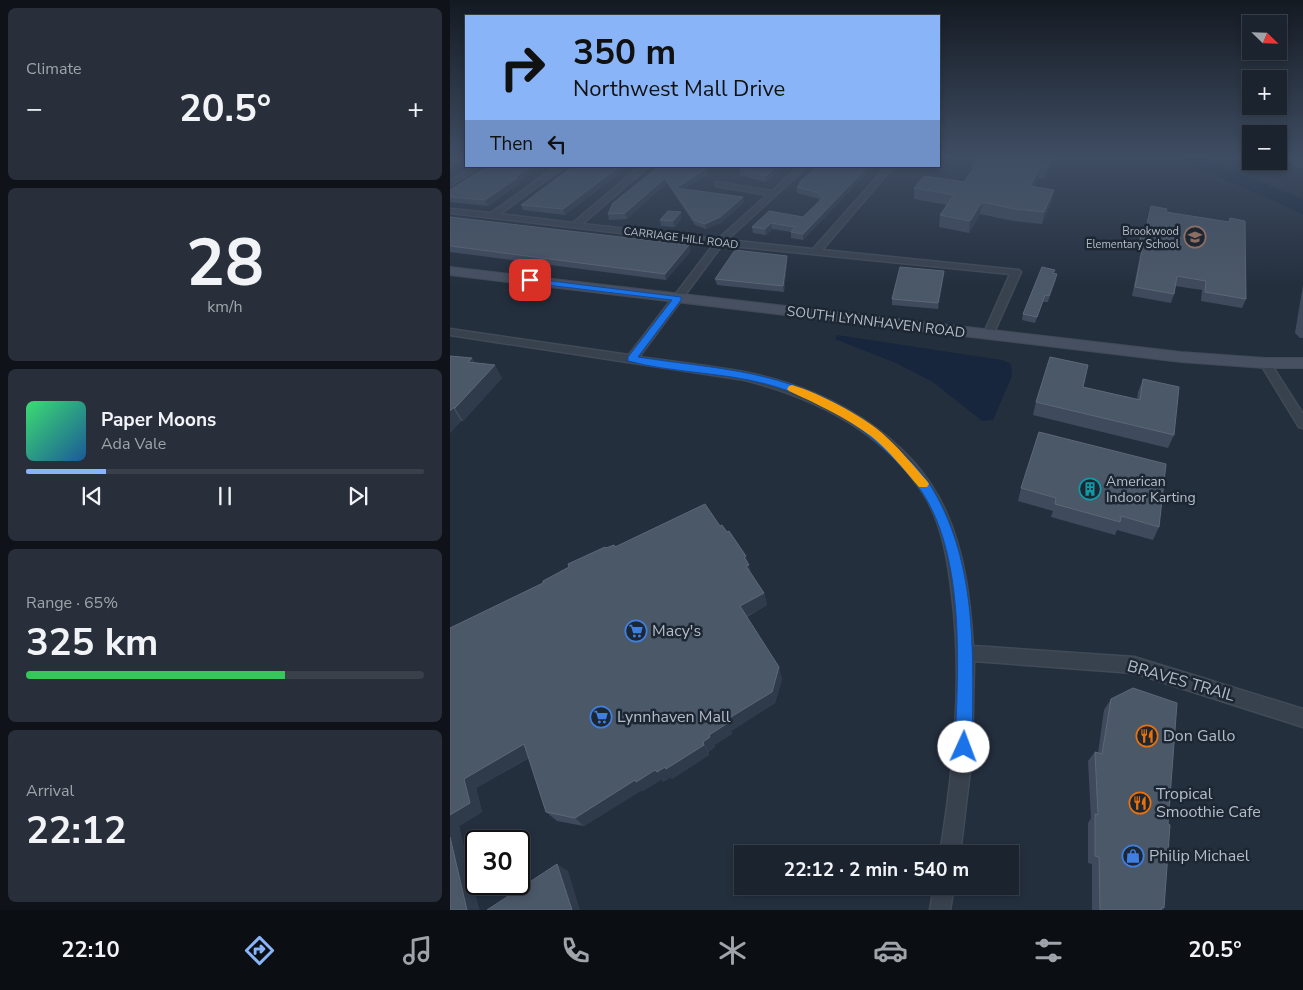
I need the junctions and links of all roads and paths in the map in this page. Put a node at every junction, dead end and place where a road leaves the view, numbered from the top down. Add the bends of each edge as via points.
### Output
1 (516, 199) edge
2 (606, 199) edge
3 (768, 199) edge
4 (861, 199) edge
5 (450, 211) edge
6 (493, 216) junction
7 (575, 226) junction
8 (720, 242) junction
9 (815, 252) junction
10 (450, 271) edge
11 (678, 298) junction
12 (450, 332) edge
13 (988, 336) junction
14 (632, 359) junction
15 (1265, 363) junction
16 (1303, 363) edge
17 (1303, 424) edge
18 (966, 653) junction
19 (1303, 718) edge
20 (951, 845) edge
21 (942, 895) edge
22 (940, 910) edge

1 - 6 street
2 - 7 street
3 - 8 street
4 - 9 street
5 - 6 street, CARRIAGE HILL ROAD
6 - 7 street, CARRIAGE HILL ROAD
7 - 8 street, CARRIAGE HILL ROAD
8 - 9 street, CARRIAGE HILL ROAD
8 - 11 street
9 - 13 street, CARRIAGE HILL ROAD via 1016,272
10 - 11 street, SOUTH LYNNHAVEN ROAD
11 - 13 street, SOUTH LYNNHAVEN ROAD
11 - 14 street
12 - 14 street
13 - 15 street, SOUTH LYNNHAVEN ROAD
14 - 18 street via 769,381 810,395 876,434 912,470 940,516 957,574
15 - 16 street, SOUTH LYNNHAVEN ROAD
15 - 17 street
18 - 19 street, BRAVES TRAIL via 1134,665
18 - 20 street via 964,747
21 - 22 street

